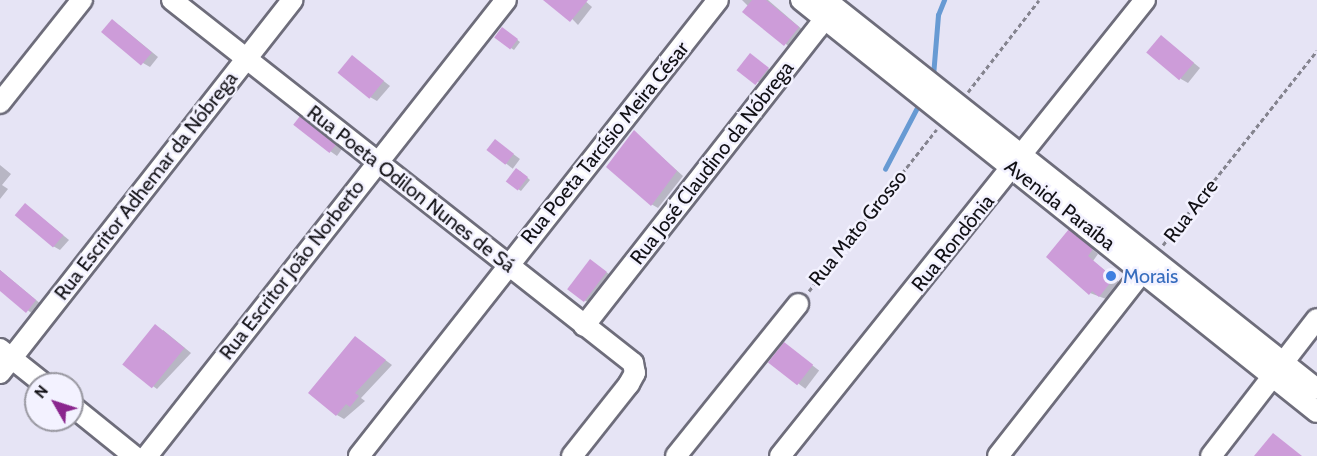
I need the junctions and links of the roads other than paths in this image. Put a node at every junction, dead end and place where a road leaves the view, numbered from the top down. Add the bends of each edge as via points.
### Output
1 (82, 0) edge
2 (172, 0) edge
3 (292, 0) edge
4 (506, 0) edge
5 (718, 0) edge
6 (801, 0) edge
7 (1145, 0) edge
8 (832, 7) edge
9 (246, 58) junction
10 (0, 103) edge
11 (1019, 161) junction
12 (376, 162) junction
13 (1148, 264) junction
14 (507, 265) junction
15 (798, 304) road end
16 (1317, 319) edge
17 (584, 326) junction
18 (4, 360) edge
19 (1278, 369) junction
20 (24, 372) edge
21 (1317, 389) edge
22 (1317, 412) edge
23 (84, 416) edge
24 (134, 456) edge
25 (147, 456) edge
26 (359, 456) edge
27 (572, 456) edge
28 (676, 456) edge
29 (780, 456) edge
30 (998, 456) edge
31 (1210, 456) edge

1 - 10 street
2 - 9 street, Rua Poeta Odilon Nunes de Sá
3 - 9 street, Rua Escritor Adhemar da Nóbrega
4 - 12 street, Rua Escritor João Norberto
5 - 14 street, Rua Poeta Tarcísio Meira César
6 - 8 street, Avenida Paraíba
7 - 11 street, Rua Rondônia
8 - 11 street, Avenida Paraíba via 945,106
8 - 17 street, Rua José Claudino da Nóbrega
9 - 12 street, Rua Poeta Odilon Nunes de Sá
9 - 18 street, Rua Escritor Adhemar da Nóbrega
11 - 13 street, Avenida Paraíba
11 - 29 street, Rua Rondônia
12 - 14 street, Rua Poeta Odilon Nunes de Sá
12 - 25 street, Rua Escritor João Norberto
13 - 19 street, Avenida Paraíba
13 - 30 street
14 - 17 street, Rua Poeta Odilon Nunes de Sá
14 - 26 street, Rua Poeta Tarcísio Meira César
15 - 28 street, Rua Mato Grosso
16 - 19 street
17 - 27 street, Rua Poeta Odilon Nunes de Sá via 633,363 635,373
18 - 20 street
19 - 21 street, Avenida Paraíba
19 - 22 street, Avenida Paraíba
19 - 31 street
23 - 24 street

